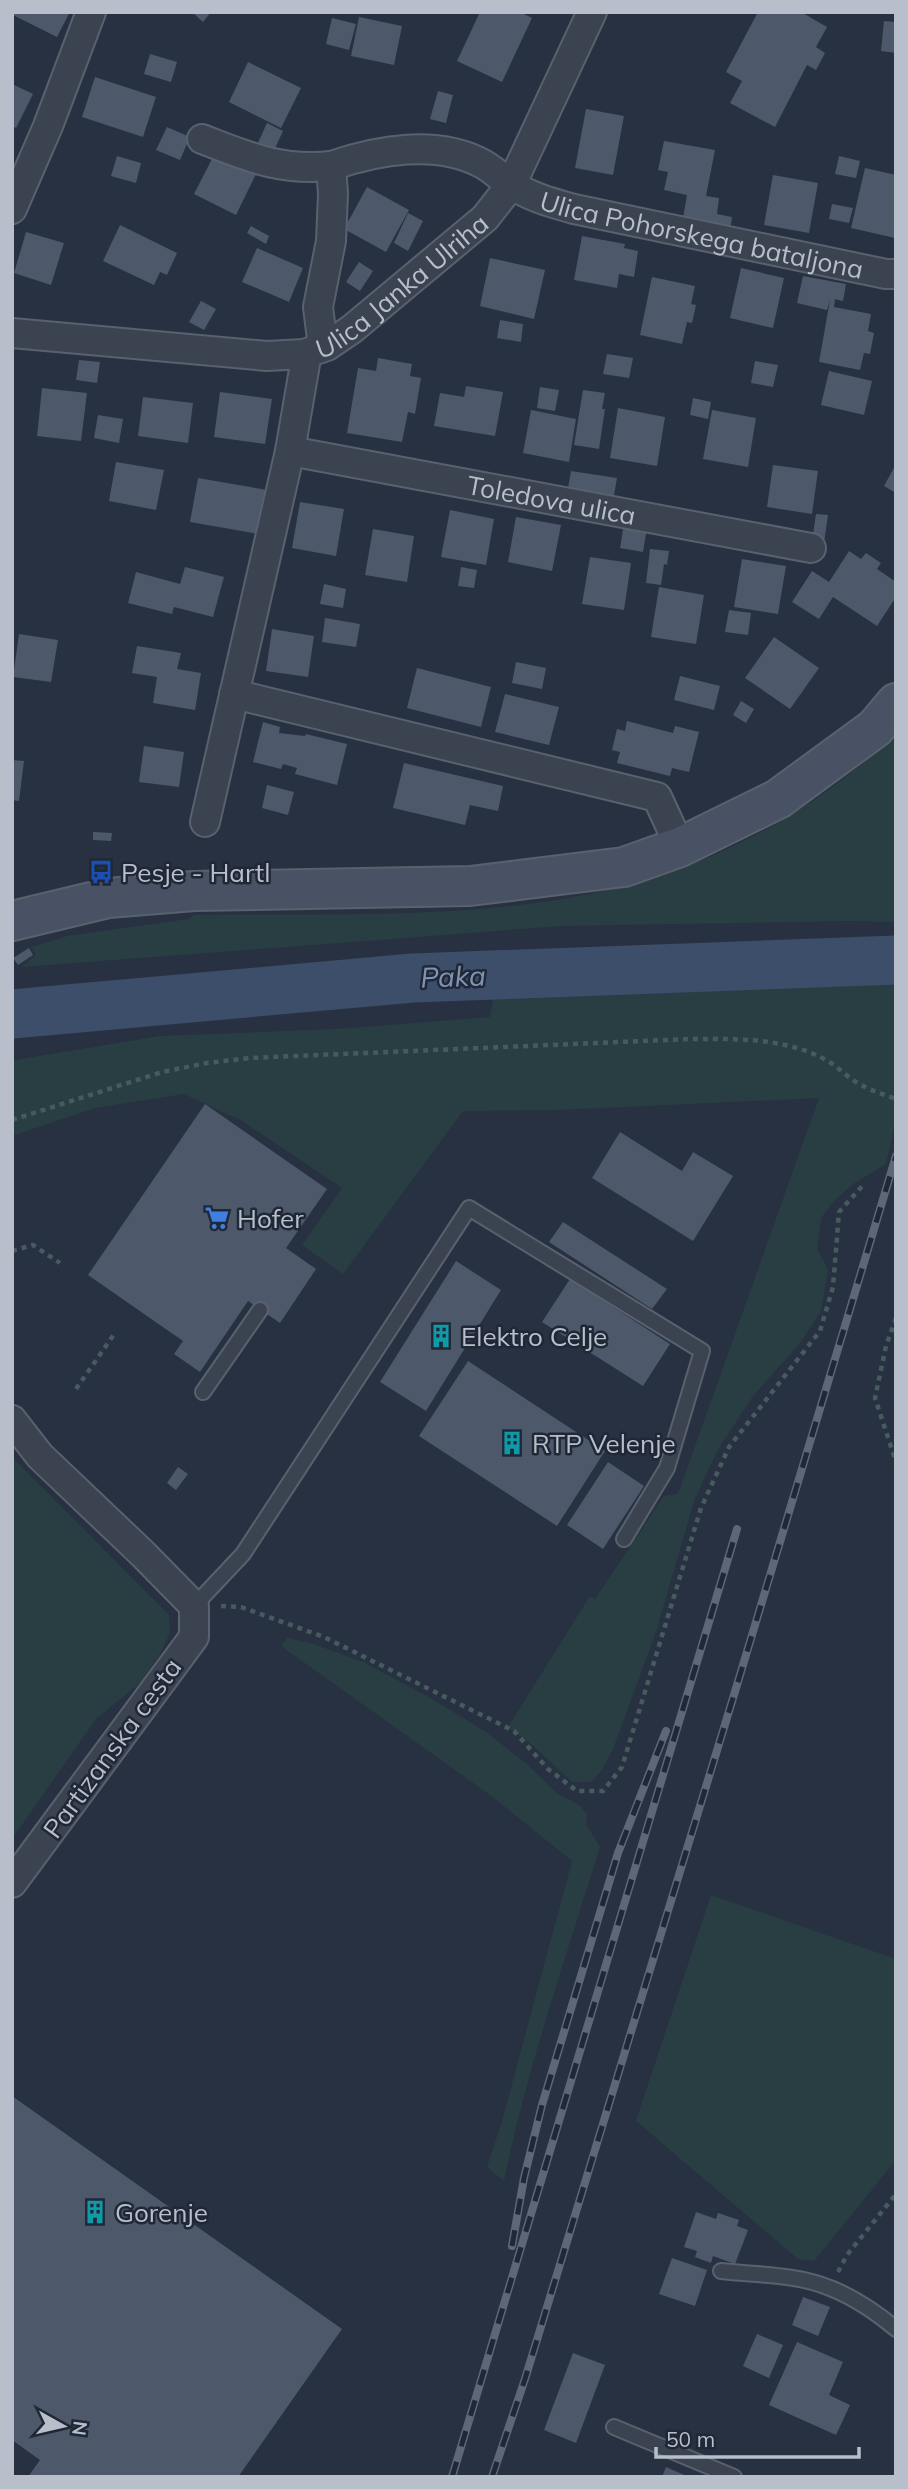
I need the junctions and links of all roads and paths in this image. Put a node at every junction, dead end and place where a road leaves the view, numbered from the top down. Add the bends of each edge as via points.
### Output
1 (91, 12) edge
2 (593, 12) edge
3 (202, 139) dead end
4 (331, 166) junction
5 (511, 185) junction
6 (12, 209) edge
7 (896, 274) edge
8 (12, 333) edge
9 (313, 351) junction
10 (290, 451) junction
11 (811, 548) dead end
12 (234, 694) junction
13 (896, 703) edge
14 (205, 822) dead end
15 (680, 848) junction
16 (12, 921) edge
17 (896, 1099) edge
18 (12, 1120) edge
19 (864, 1184) dead end
20 (12, 1251) edge
21 (60, 1263) dead end
22 (260, 1310) dead end
23 (896, 1318) edge
24 (115, 1333) dead end
25 (76, 1389) dead end
26 (203, 1392) dead end
27 (12, 1420) edge
28 (896, 1462) edge
29 (624, 1539) dead end
30 (194, 1606) junction
31 (12, 1884) edge
32 (896, 2194) edge
33 (721, 2271) dead end
34 (830, 2288) junction
35 (896, 2329) edge
36 (614, 2427) dead end
37 (734, 2477) edge

1 - 6 street
2 - 5 street, Ulica Janka Ulriha
3 - 4 street, Ulica Pohorskega bataljona via 279,165
4 - 5 street, Ulica Pohorskega bataljona via 359,156 413,149 482,163
4 - 9 street via 331,241
5 - 7 street, Ulica Pohorskega bataljona via 574,209
5 - 9 street, Ulica Janka Ulriha via 485,218 352,329
8 - 9 street via 267,356
9 - 10 street, Ulica Janka Ulriha via 305,364
10 - 11 street, Toledova ulica
10 - 12 street, Ulica Janka Ulriha
12 - 14 street, Ulica Janka Ulriha
12 - 15 street via 657,797
13 - 15 main road via 875,728 778,799
15 - 16 main road via 624,867 470,886 194,891 108,898
17 - 18 path via 868,1090 807,1051 773,1042 689,1039 207,1063 162,1072
19 - 30 path via 839,1213 833,1287 820,1331 729,1447 701,1508 622,1767 603,1791 578,1791 548,1769 514,1731 324,1637 242,1607
20 - 21 path via 33,1245
22 - 26 lane
23 - 28 path via 875,1398
24 - 25 path
27 - 30 street via 40,1456
29 - 30 lane via 667,1468 702,1351 469,1208 243,1554
30 - 31 street, Partizanska cesta via 194,1637
32 - 34 path via 846,2255
33 - 34 lane
34 - 35 lane
36 - 37 lane

